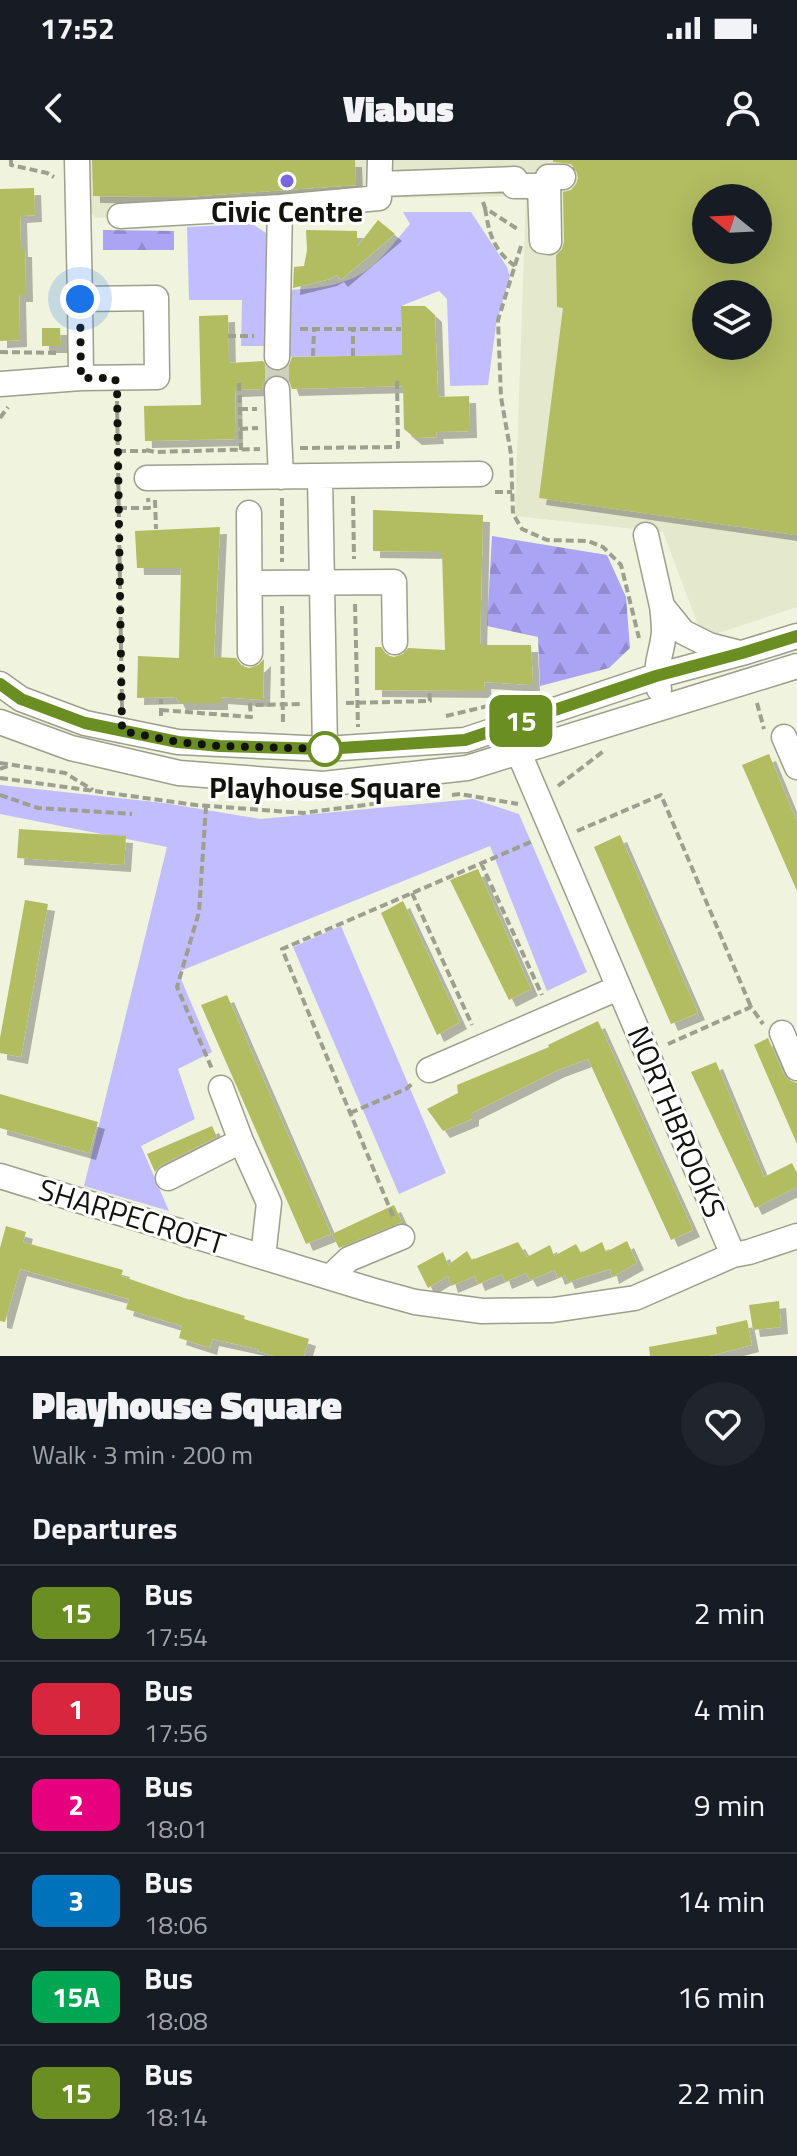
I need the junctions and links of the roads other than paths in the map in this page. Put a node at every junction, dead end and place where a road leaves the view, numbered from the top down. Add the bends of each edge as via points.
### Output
1 (77, 160) edge
2 (563, 177) dead end
3 (380, 181) edge
4 (280, 207) junction
5 (120, 216) dead end
6 (80, 299) junction
7 (277, 357) tunnel mouth
8 (81, 378) junction
9 (0, 384) edge
10 (277, 389) tunnel mouth
11 (480, 474) dead end
12 (320, 476) junction
13 (281, 477) junction
14 (151, 488) road end
15 (249, 513) dead end
16 (646, 535) dead end
17 (322, 582) junction
18 (250, 583) junction
19 (662, 606) junction
20 (797, 636) edge
21 (395, 642) dead end
22 (250, 653) dead end
23 (742, 653) junction
24 (797, 666) edge
25 (656, 676) junction
26 (0, 684) edge
27 (662, 707) junction
28 (503, 715) junction
29 (0, 722) edge
30 (784, 737) dead end
31 (325, 740) junction
32 (517, 752) junction
33 (797, 767) edge
34 (618, 988) junction
35 (782, 1033) road end
36 (797, 1068) edge
37 (429, 1070) road end
38 (221, 1088) road end
39 (241, 1141) junction
40 (0, 1176) edge
41 (168, 1178) dead end
42 (797, 1236) edge
43 (402, 1237) road end
44 (733, 1255) junction
45 (263, 1257) junction
46 (330, 1277) junction

1 - 6 street
2 - 3 street via 548,177 549,242 542,241 540,186 514,186 515,179
3 - 4 street
4 - 5 street
4 - 7 street
6 - 8 street
6 - 8 street via 156,298 157,377
8 - 9 street
10 - 13 street
11 - 12 street
12 - 13 street
12 - 17 street
13 - 14 street
15 - 18 street
16 - 19 street
17 - 18 street
17 - 21 street via 394,582
17 - 31 street
18 - 22 street
19 - 23 street via 683,632
19 - 25 street via 664,632
20 - 23 street
23 - 25 street
24 - 27 street
25 - 27 street
25 - 28 street
26 - 31 street via 21,699 85,723 178,742 220,746
27 - 32 street
28 - 31 street via 465,740
28 - 32 street, NORTHBROOKS
29 - 32 street via 71,748 179,773 323,784 467,768
30 - 33 street
32 - 34 street, NORTHBROOKS via 559,834
34 - 37 street, NORTHBROOKS
34 - 44 street, NORTHBROOKS
35 - 36 street
38 - 39 street
39 - 41 street
39 - 45 street via 269,1203
40 - 45 street, SHARPECROFT
42 - 44 street, NORTHBROOKS
43 - 46 street via 349,1259
44 - 46 street, NORTHBROOKS via 635,1298 553,1310 482,1311 415,1302
45 - 46 street, NORTHBROOKS

